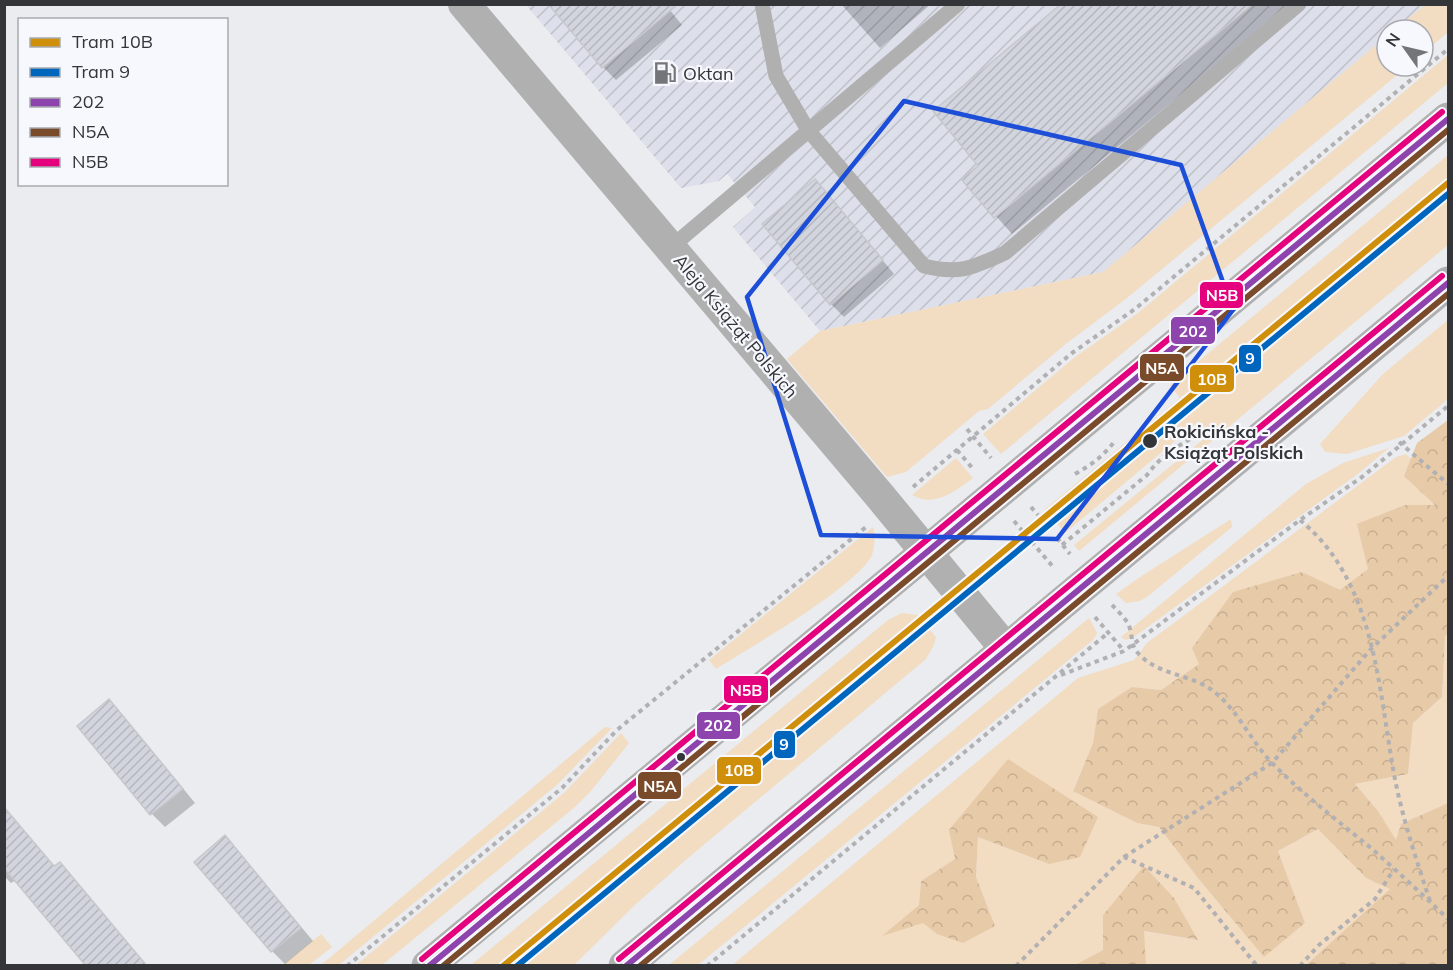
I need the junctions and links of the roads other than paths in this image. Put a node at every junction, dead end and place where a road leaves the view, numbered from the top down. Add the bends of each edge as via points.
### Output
1 (464, 4) edge
2 (762, 4) edge
3 (958, 4) edge
4 (1299, 4) edge
5 (1449, 119) edge
6 (808, 130) junction
7 (670, 248) junction
8 (1449, 282) edge
9 (926, 552) junction
10 (1006, 649) junction
11 (428, 966) edge
12 (625, 966) edge

1 - 7 street, Aleja Książąt Polskich
2 - 6 lane via 776,76
3 - 6 lane
4 - 6 lane via 1005,253 969,269 924,266
5 - 9 main road
6 - 7 lane
7 - 9 street, Aleja Książąt Polskich
8 - 10 main road
9 - 10 street, Aleja Książąt Polskich
9 - 11 main road
10 - 12 main road

